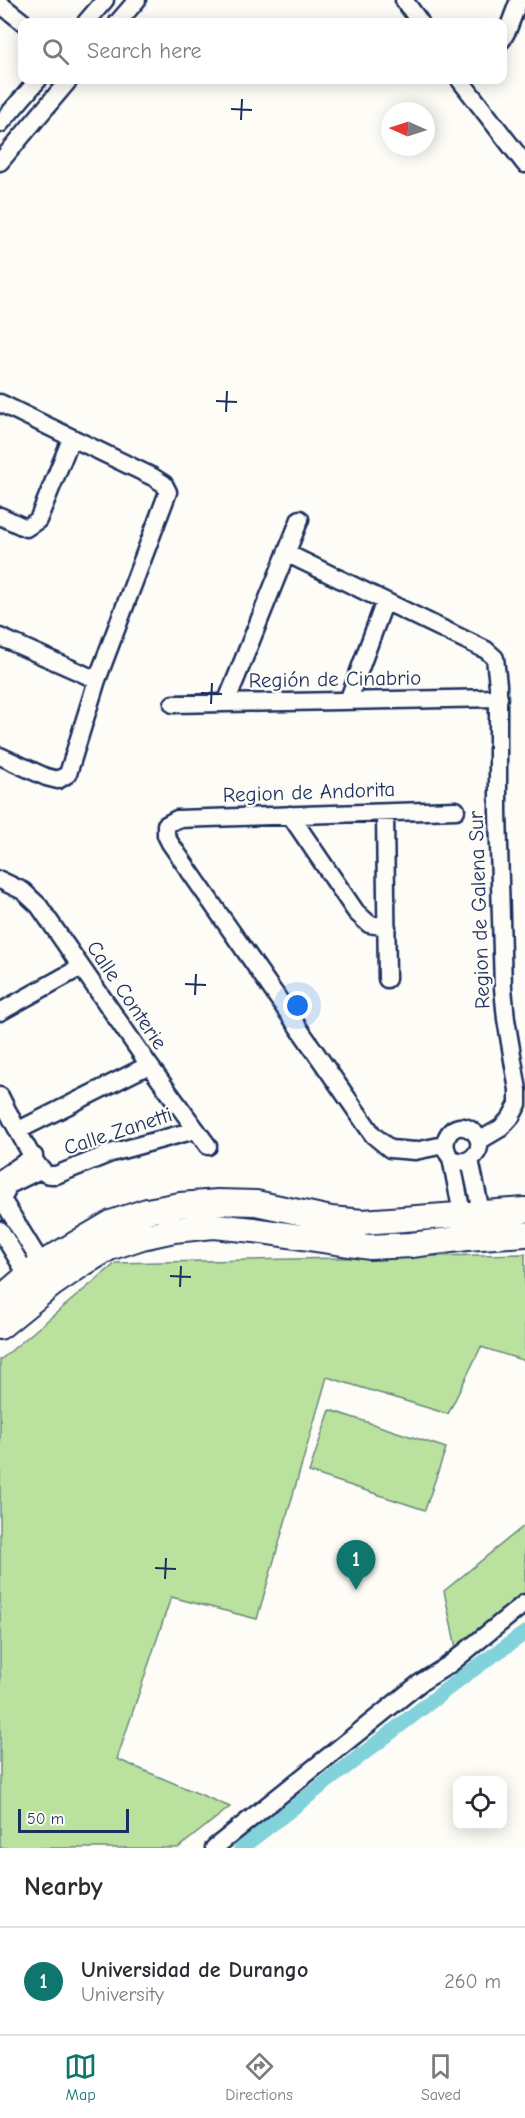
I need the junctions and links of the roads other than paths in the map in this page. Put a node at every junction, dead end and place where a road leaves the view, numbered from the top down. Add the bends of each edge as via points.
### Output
1 (105, 0) edge
2 (137, 0) edge
3 (404, 0) edge
4 (519, 0) edge
5 (0, 4) edge
6 (18, 18) edge
7 (89, 18) edge
8 (121, 18) edge
9 (417, 18) edge
10 (507, 26) edge
11 (35, 84) edge
12 (66, 84) edge
13 (463, 84) edge
14 (0, 124) edge
15 (0, 162) edge
16 (525, 164) edge
17 (0, 403) edge
18 (71, 439) junction
19 (0, 516) edge
20 (300, 519) dead end
21 (286, 553) junction
22 (385, 601) junction
23 (0, 637) edge
24 (97, 680) junction
25 (498, 698) junction
26 (348, 701) junction
27 (226, 703) junction
28 (173, 704) dead end
29 (0, 756) edge
30 (456, 810) dead end
31 (385, 813) junction
32 (290, 815) junction
33 (2, 883) edge
34 (387, 927) junction
35 (81, 967) junction
36 (387, 979) dead end
37 (0, 1012) edge
38 (149, 1065) junction
39 (0, 1096) edge
40 (19, 1130) junction
41 (195, 1130) junction
42 (479, 1141) junction
43 (208, 1146) dead end
44 (447, 1151) junction
45 (470, 1160) junction
46 (44, 1167) junction
47 (2, 1193) edge
48 (525, 1209) edge
49 (472, 1213) junction
50 (0, 1230) edge
51 (525, 1234) edge
52 (476, 1238) junction
53 (40, 1279) junction
54 (0, 1299) edge
55 (0, 1327) edge
56 (525, 1603) edge
57 (214, 1848) edge

1 - 7 street
2 - 8 street
3 - 9 street
4 - 10 street
5 - 6 street
11 - 14 street
12 - 15 street
13 - 16 street
17 - 18 street
18 - 19 street via 38,520 26,528
18 - 24 street via 153,477 168,492
20 - 21 street
21 - 22 street
21 - 27 street
22 - 25 street, Region de Galena Sur via 486,650 495,658 498,668
22 - 26 street
23 - 24 street
24 - 29 street via 68,774 58,780 46,777
25 - 26 street, Región de Cinabrio
25 - 42 street, Region de Galena Sur via 502,988 518,1104 501,1128
26 - 27 street, Región de Cinabrio
27 - 28 street, Región de Cinabrio
30 - 31 street, Region de Andorita
31 - 32 street, Region de Andorita
31 - 34 street
32 - 34 street via 356,912 369,924
32 - 44 street, Region de Andorita via 177,819 166,825 166,834 373,1135 390,1149
33 - 35 street, Calle Conterie via 23,891 39,906
34 - 36 street
35 - 37 street
35 - 38 street, Calle Conterie
38 - 40 street
38 - 41 street, Calle Conterie
39 - 40 street
40 - 46 street
41 - 43 street, Calle Conterie
41 - 46 street, Calle Zanetti
42 - 44 street via 468,1128 457,1127 448,1134
42 - 45 street via 478,1152
44 - 45 street via 460,1162
44 - 49 street
45 - 49 street
46 - 47 street, Calle Zanetti
47 - 53 street
48 - 49 street
49 - 52 street
49 - 53 street via 363,1222 256,1203 180,1204 111,1224 71,1245
50 - 53 street
51 - 52 street
52 - 53 street via 369,1247 214,1226 142,1237
53 - 54 street
53 - 55 street
56 - 57 street

